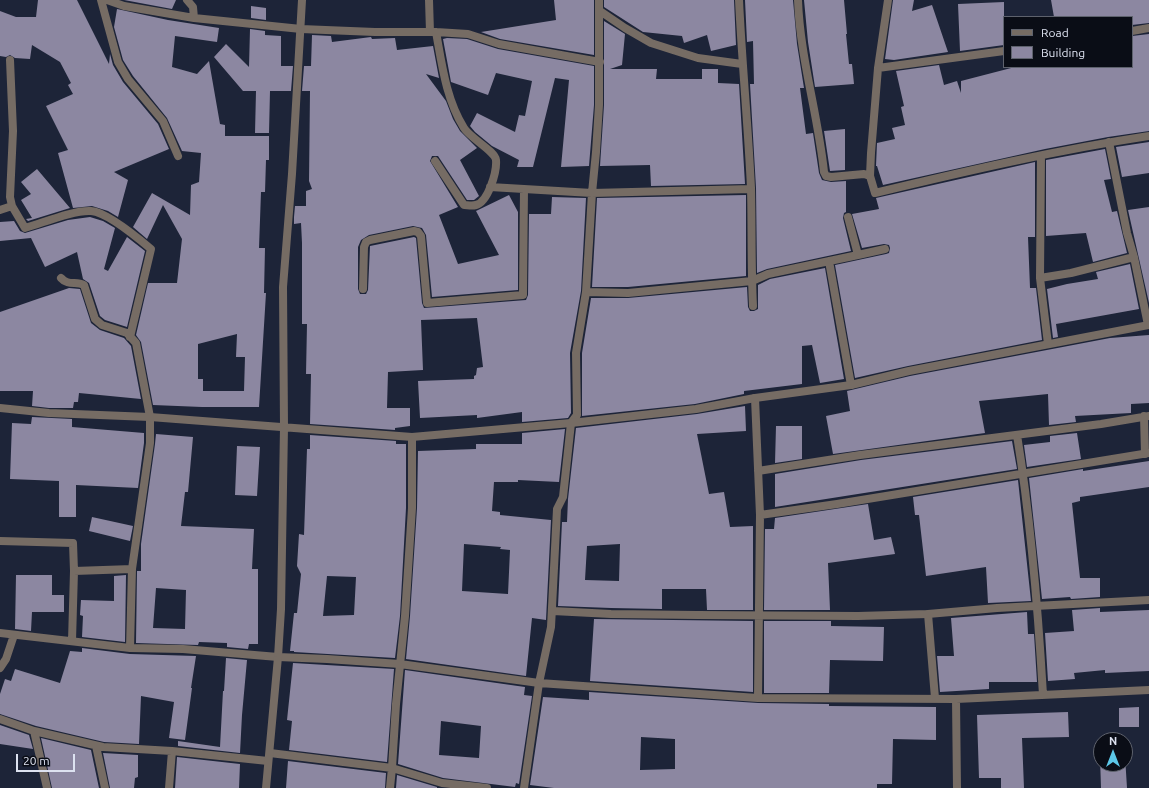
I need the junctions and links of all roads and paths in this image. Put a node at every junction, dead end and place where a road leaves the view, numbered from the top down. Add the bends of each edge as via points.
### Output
1 (101, 0) edge
2 (108, 0) edge
3 (187, 0) edge
4 (302, 0) edge
5 (429, 0) edge
6 (599, 0) edge
7 (739, 0) edge
8 (798, 0) edge
9 (888, 0) edge
10 (194, 3) edge
11 (600, 11) junction
12 (194, 18) junction
13 (1149, 28) edge
14 (301, 29) junction
15 (1133, 31) edge
16 (433, 32) junction
17 (1003, 51) edge
18 (10, 60) dead end
19 (600, 62) junction
20 (742, 64) junction
21 (878, 68) junction
22 (1149, 136) edge
23 (1109, 142) junction
24 (178, 156) dead end
25 (1041, 156) junction
26 (435, 161) dead end
27 (870, 176) junction
28 (490, 186) junction
29 (524, 189) junction
30 (751, 189) junction
31 (592, 193) junction
32 (12, 206) junction
33 (0, 210) edge
34 (848, 216) dead end
35 (885, 249) dead end
36 (858, 255) junction
37 (1134, 257) junction
38 (829, 260) junction
39 (61, 278) dead end
40 (1040, 278) junction
41 (752, 281) junction
42 (364, 289) dead end
43 (586, 292) junction
44 (753, 306) dead end
45 (1149, 325) edge
46 (130, 337) junction
47 (1048, 344) junction
48 (851, 385) junction
49 (755, 398) junction
50 (0, 408) edge
51 (1146, 416) edge
52 (150, 417) junction
53 (571, 424) junction
54 (284, 427) junction
55 (1017, 435) junction
56 (412, 436) junction
57 (1147, 454) edge
58 (758, 471) junction
59 (1023, 474) junction
60 (760, 515) junction
61 (0, 541) edge
62 (132, 568) junction
63 (74, 571) junction
64 (1149, 600) edge
65 (1038, 607) junction
66 (553, 611) junction
67 (928, 614) junction
68 (759, 615) junction
69 (0, 633) edge
70 (14, 635) junction
71 (72, 641) junction
72 (130, 648) junction
73 (278, 656) junction
74 (400, 664) junction
75 (0, 668) edge
76 (539, 683) junction
77 (1149, 690) edge
78 (1043, 695) junction
79 (758, 698) junction
80 (935, 698) junction
81 (956, 699) junction
82 (0, 719) edge
83 (34, 731) junction
84 (96, 746) junction
85 (172, 751) junction
86 (269, 757) junction
87 (392, 768) junction
88 (46, 788) edge
89 (105, 788) edge
90 (169, 788) edge
91 (266, 788) edge
92 (390, 788) edge
93 (487, 788) edge
94 (524, 788) edge
95 (957, 788) edge

1 - 24 street via 118,62 128,79 163,121
2 - 12 street via 124,6
3 - 10 street
4 - 14 street
5 - 16 street
6 - 11 street
7 - 20 street
8 - 27 street via 824,172 826,176 831,177 864,174
9 - 21 street
10 - 12 street
11 - 19 street
11 - 20 street via 651,43 698,58
12 - 14 street
13 - 15 street
14 - 16 street
14 - 54 street via 283,287
16 - 19 street via 468,34 499,44
16 - 28 street via 449,96 464,129 496,158
17 - 21 street
18 - 32 street via 13,131 10,185
19 - 31 street
20 - 30 street
21 - 27 street
22 - 23 street
23 - 25 street
23 - 37 street
25 - 27 street via 979,167 875,193
25 - 40 street
26 - 28 street via 464,205 475,205 485,200
28 - 29 street
29 - 31 street
29 - 42 street via 523,295 427,303 421,236 418,232 366,242
30 - 31 street
30 - 41 street
31 - 43 street
32 - 33 street
32 - 46 street via 25,228 82,211 92,211 118,224 150,249
34 - 36 street
35 - 36 street
36 - 38 street
37 - 40 street
37 - 45 street
38 - 41 street via 768,274
38 - 48 street
39 - 46 street via 68,283 84,285 98,323 126,333
40 - 47 street
41 - 43 street via 628,293
41 - 44 street
43 - 53 street via 576,353 577,415
45 - 47 street
46 - 52 street via 136,343
47 - 48 street
48 - 49 street
49 - 53 street via 696,410
49 - 58 street
50 - 52 street via 49,413
51 - 55 street
51 - 57 street
52 - 54 street
52 - 62 street via 150,443
53 - 56 street
53 - 66 street via 563,497 557,509
54 - 56 street
54 - 73 street
55 - 58 street
55 - 59 street
56 - 74 street via 412,508 406,616
57 - 59 street
58 - 60 street
59 - 60 street
59 - 65 street
60 - 68 street
61 - 63 street via 73,543
62 - 63 street
62 - 72 street
63 - 71 street
64 - 65 street
65 - 67 street via 1005,607
65 - 78 street
66 - 68 street
66 - 76 street
67 - 68 street
67 - 80 street
68 - 79 street
69 - 70 street
70 - 71 street
70 - 75 street via 6,660
71 - 72 street
72 - 73 street
73 - 74 street
73 - 86 street
74 - 76 street
74 - 87 street
76 - 79 street
76 - 94 street
77 - 78 street
78 - 81 street
79 - 80 street
80 - 81 street
81 - 95 street
82 - 83 street
83 - 84 street
83 - 88 street
84 - 85 street
84 - 89 street
85 - 86 street
85 - 90 street
86 - 87 street
86 - 91 street
87 - 92 street
87 - 93 street via 442,783

